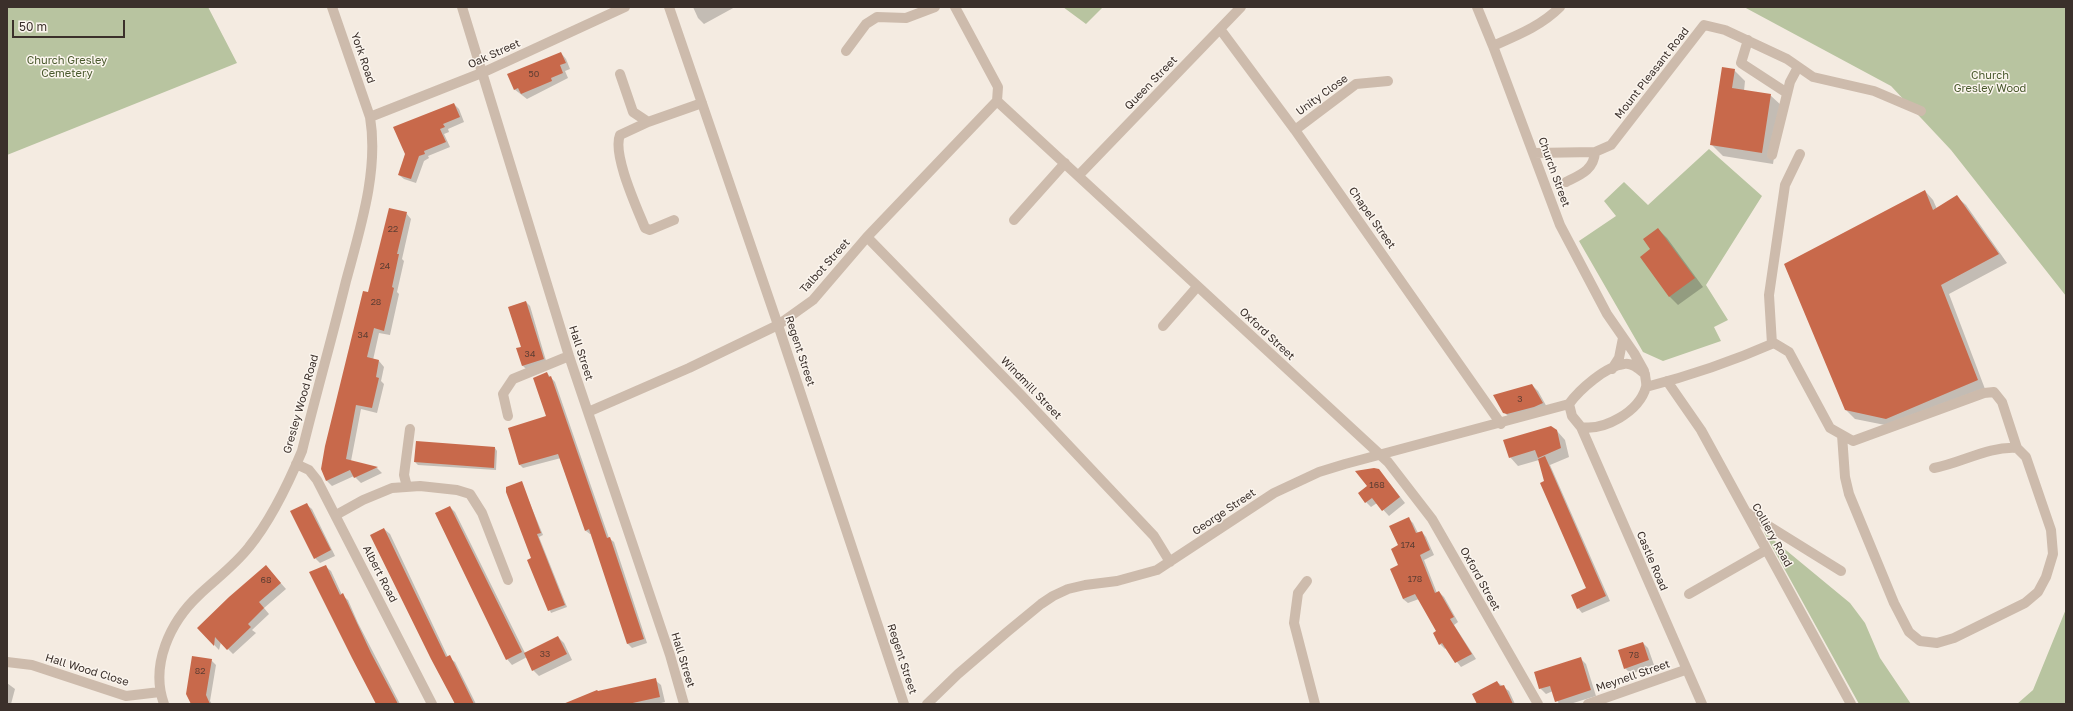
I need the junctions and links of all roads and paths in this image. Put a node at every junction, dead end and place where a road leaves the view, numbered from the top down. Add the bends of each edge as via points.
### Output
1 (332, 7) edge
2 (462, 7) edge
3 (625, 7) edge
4 (669, 7) edge
5 (935, 7) edge
6 (955, 7) edge
7 (1241, 7) edge
8 (1477, 7) edge
9 (1560, 7) edge
10 (1220, 29) junction
11 (1748, 40) junction
12 (1493, 46) junction
13 (846, 51) dead end
14 (1798, 67) junction
15 (484, 72) junction
16 (620, 74) dead end
17 (1388, 81) dead end
18 (1787, 93) junction
19 (996, 101) junction
20 (702, 103) junction
21 (1921, 111) dead end
22 (370, 117) junction
23 (648, 122) junction
24 (1295, 130) junction
25 (1595, 152) junction
26 (1534, 153) junction
27 (1800, 154) dead end
28 (1772, 155) dead end
29 (1065, 163) junction
30 (1079, 175) junction
31 (1566, 182) dead end
32 (674, 220) dead end
33 (1014, 220) dead end
34 (867, 237) junction
35 (1197, 287) junction
36 (778, 325) junction
37 (1163, 326) dead end
38 (1623, 338) junction
39 (1772, 344) junction
40 (569, 356) junction
41 (1612, 369) junction
42 (1645, 374) junction
43 (1668, 381) junction
44 (1646, 387) junction
45 (1569, 404) junction
46 (588, 412) junction
47 (508, 416) dead end
48 (1501, 424) junction
49 (1581, 427) junction
50 (410, 430) dead end
51 (1842, 435) junction
52 (2017, 448) junction
53 (1380, 455) junction
54 (296, 464) junction
55 (1934, 468) dead end
56 (406, 487) junction
57 (1745, 512) junction
58 (336, 515) junction
59 (1766, 550) junction
60 (1170, 562) junction
61 (1841, 571) dead end
62 (508, 580) dead end
63 (1307, 580) dead end
64 (1689, 594) dead end
65 (7, 662) edge
66 (1685, 670) junction
67 (160, 692) junction
68 (125, 700) edge
69 (164, 704) edge
70 (432, 704) edge
71 (684, 704) edge
72 (904, 704) edge
73 (927, 704) edge
74 (1315, 704) edge
75 (1538, 704) edge
76 (1588, 704) edge
77 (1702, 704) edge
78 (1851, 704) edge

1 - 22 street, York Road
2 - 15 street, Hall Street
3 - 15 street, Oak Street
4 - 20 street, Regent Street
5 - 13 street via 906,18 877,17 866,24
6 - 19 street via 998,87
7 - 10 street, Queen Street
8 - 12 street, Church Street
9 - 12 street via 1548,19 1529,31
10 - 24 street, Chapel Street
10 - 30 street, Queen Street
11 - 14 street, Mount Pleasant Road
11 - 18 street via 1741,63
11 - 25 street, Mount Pleasant Road via 1725,30 1704,25 1611,145
12 - 26 street, Church Street
14 - 18 street
14 - 21 street, Mount Pleasant Road via 1813,77 1874,91
15 - 22 street, Oak Street
15 - 40 street, Hall Street
16 - 23 street via 634,112
17 - 24 street, Unity Close via 1356,84
18 - 28 street
19 - 29 street, Oxford Street
19 - 34 street, Talbot Street
20 - 23 street
20 - 36 street, Regent Street
22 - 54 street, Gresley Wood Road via 371,162 364,210 302,451
23 - 32 street via 620,135 617,144 620,160 645,228 650,230
24 - 48 street, Chapel Street
25 - 26 street, Mount Pleasant Road
25 - 31 street via 1595,161 1586,172
26 - 38 street, Church Street via 1560,225 1607,314
27 - 39 street via 1785,185 1769,295
29 - 30 street, Oxford Street
29 - 33 street
30 - 35 street, Oxford Street
34 - 36 street, Talbot Street via 813,300
34 - 60 street, Windmill Street via 1022,395 1154,536
35 - 37 street
35 - 53 street, Oxford Street
36 - 46 street, Talbot Street via 689,368
36 - 72 street, Regent Street
38 - 41 street via 1619,358
38 - 42 street, Church Street
39 - 43 street
39 - 51 street via 1789,352 1830,428
40 - 46 street, Hall Street
40 - 47 street via 513,380 503,394
41 - 42 street via 1624,363 1637,366
41 - 45 street via 1577,393
42 - 44 street
43 - 44 street
43 - 57 street, Colliery Road via 1700,430
44 - 49 street via 1626,414 1613,422 1592,429
45 - 48 street, George Street
45 - 49 street, Castle Road via 1572,416
46 - 71 street, Hall Street
48 - 53 street, George Street
49 - 66 street, Castle Road
50 - 56 street via 404,475
51 - 52 street via 1854,441 1984,393 1994,392 2002,402
51 - 52 street via 1844,477 1849,494 1894,604 1909,632 1920,641 1937,643 1954,638 2025,603 2038,592 2046,577 2053,554 2051,530 2026,457
52 - 55 street via 2002,447
53 - 60 street, George Street via 1318,472 1274,493
53 - 75 street, Oxford Street via 1432,518
54 - 58 street, Albert Road via 309,470 317,480
54 - 67 street, Gresley Wood Road via 280,497 250,546 198,595 179,618 163,650 159,666
56 - 58 street via 380,492
56 - 62 street via 457,490 470,494 482,513
57 - 59 street, Colliery Road
57 - 61 street
58 - 70 street, Albert Road
59 - 64 street
59 - 78 street, Colliery Road
60 - 73 street, George Street via 1137,577 1085,585 1053,596 991,646
63 - 74 street via 1298,593 1294,624
65 - 68 street, Hall Wood Close via 32,665
66 - 76 street, Meynell Street
66 - 77 street, Castle Road
67 - 68 street, Hall Wood Close
67 - 69 street, Gresley Wood Road

